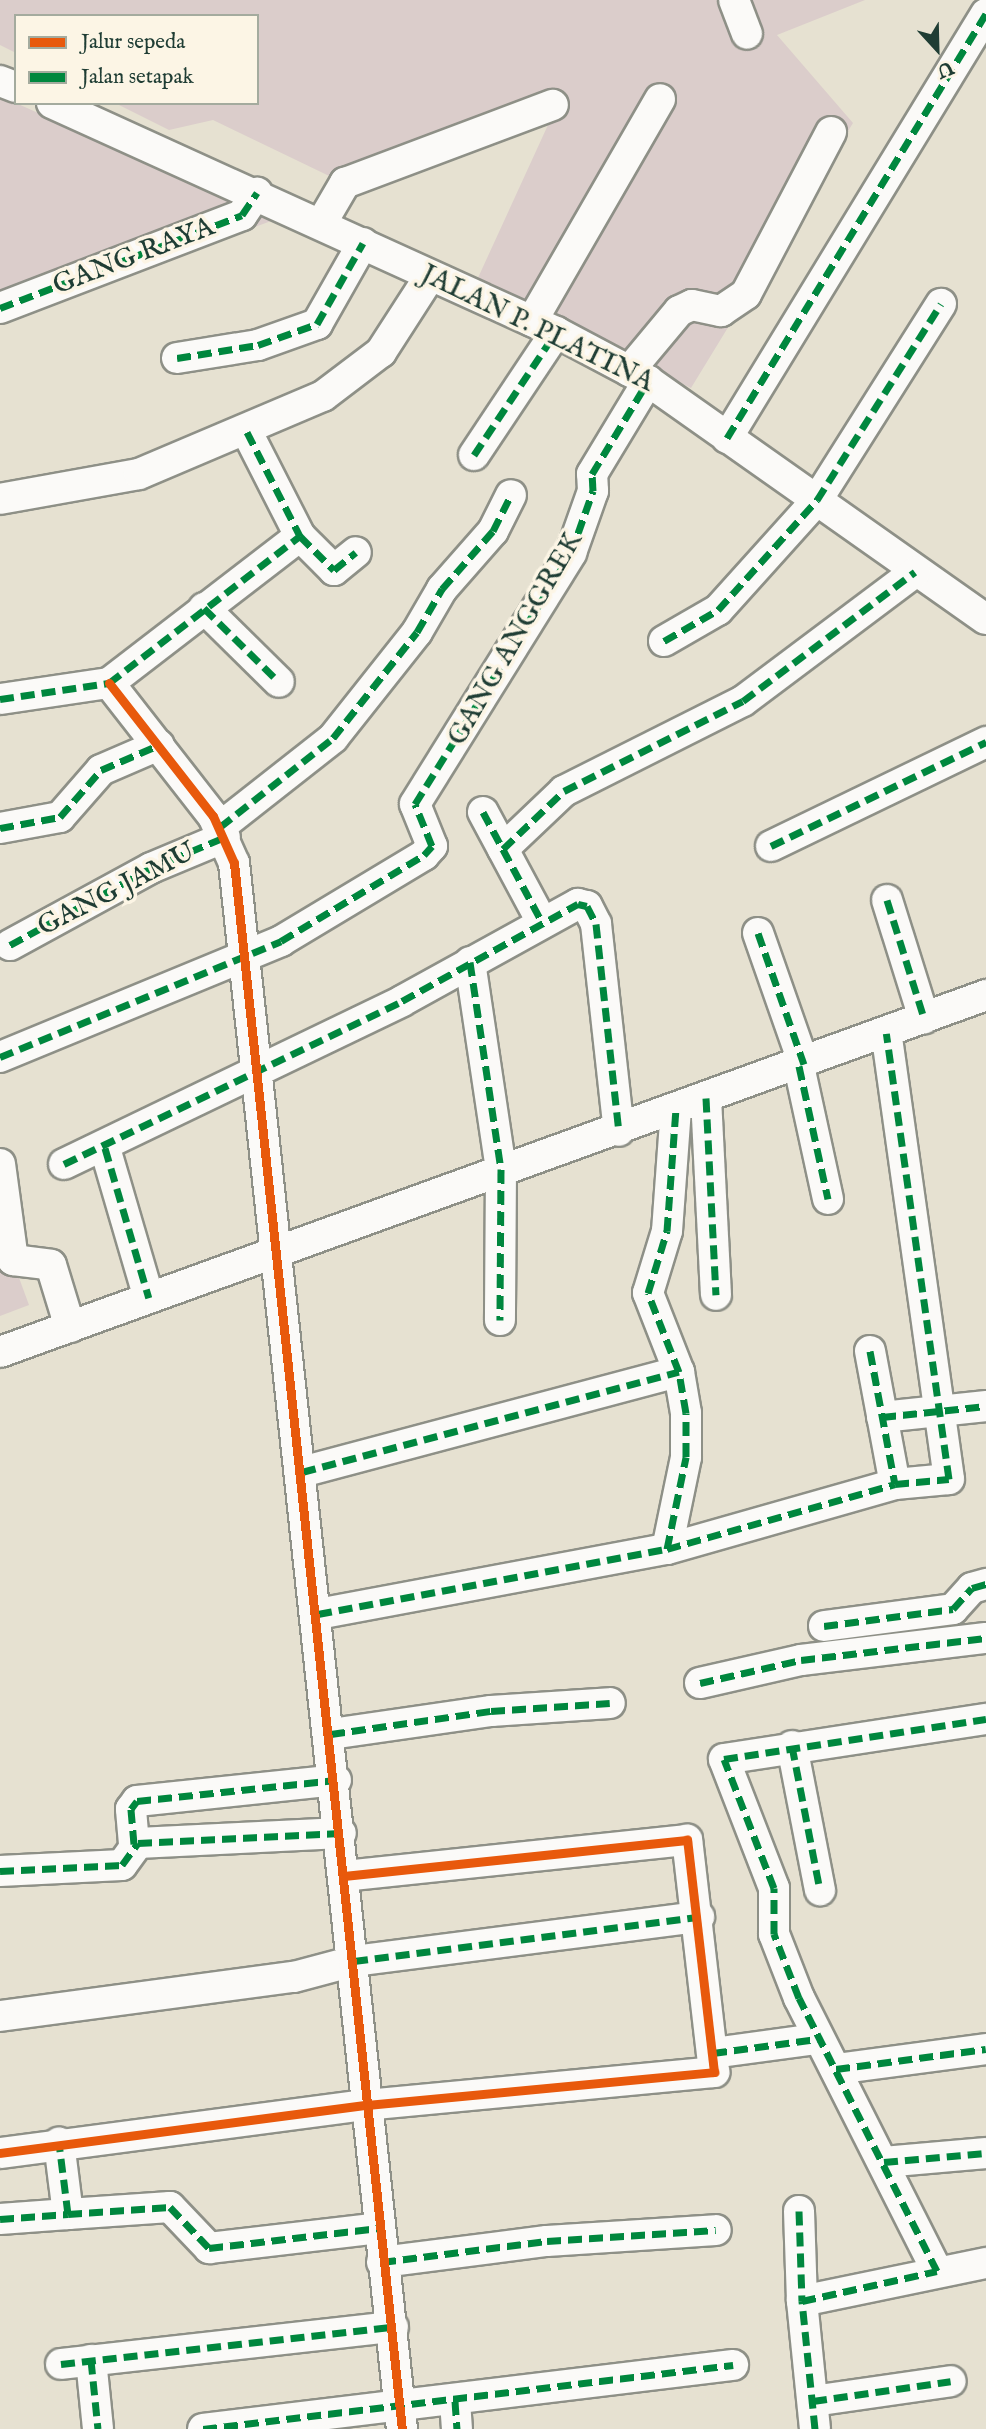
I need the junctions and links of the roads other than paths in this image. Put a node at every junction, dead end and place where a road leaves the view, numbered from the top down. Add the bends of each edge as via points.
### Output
1 (734, 0) edge
2 (986, 14) edge
3 (747, 34) dead end
4 (660, 99) dead end
5 (57, 105) edge
6 (553, 105) dead end
7 (831, 132) dead end
8 (257, 193) junction
9 (321, 224) junction
10 (363, 243) junction
11 (430, 276) junction
12 (941, 304) dead end
13 (0, 308) edge
14 (544, 326) junction
15 (177, 358) dead end
16 (639, 376) junction
17 (247, 432) junction
18 (727, 438) junction
19 (474, 455) dead end
20 (511, 495) dead end
21 (0, 499) edge
22 (817, 500) junction
23 (300, 536) junction
24 (356, 552) dead end
25 (915, 572) junction
26 (204, 608) junction
27 (986, 619) edge
28 (664, 641) dead end
29 (279, 682) dead end
30 (109, 683) junction
31 (0, 699) edge
32 (986, 742) edge
33 (159, 744) junction
34 (484, 812) dead end
35 (0, 828) edge
36 (223, 832) junction
37 (771, 846) dead end
38 (503, 849) junction
39 (887, 900) dead end
40 (542, 922) junction
41 (758, 933) dead end
42 (10, 945) dead end
43 (244, 955) junction
44 (470, 962) junction
45 (986, 995) edge
46 (924, 1018) junction
47 (886, 1033) junction
48 (0, 1057) edge
49 (802, 1065) junction
50 (257, 1072) junction
51 (706, 1098) junction
52 (676, 1109) junction
53 (619, 1131) junction
54 (105, 1148) junction
55 (0, 1164) edge
56 (64, 1164) dead end
57 (500, 1169) junction
58 (828, 1199) dead end
59 (277, 1252) junction
60 (716, 1296) dead end
61 (149, 1298) junction
62 (500, 1320) dead end
63 (70, 1327) junction
64 (870, 1351) dead end
65 (0, 1352) edge
66 (679, 1372) junction
67 (986, 1406) edge
68 (940, 1407) junction
69 (882, 1418) junction
70 (302, 1472) junction
71 (895, 1484) junction
72 (667, 1549) junction
73 (986, 1584) edge
74 (318, 1614) junction
75 (824, 1626) dead end
76 (986, 1638) edge
77 (700, 1683) dead end
78 (610, 1703) dead end
79 (986, 1719) edge
80 (331, 1734) junction
81 (792, 1746) junction
82 (336, 1780) junction
83 (341, 1833) junction
84 (134, 1844) junction
85 (0, 1871) edge
86 (346, 1876) junction
87 (820, 1890) dead end
88 (699, 1917) junction
89 (354, 1961) junction
90 (0, 2016) edge
91 (817, 2039) junction
92 (986, 2049) edge
93 (713, 2053) junction
94 (836, 2069) junction
95 (366, 2105) junction
96 (59, 2143) junction
97 (0, 2153) edge
98 (986, 2153) edge
99 (884, 2162) junction
100 (799, 2211) dead end
101 (68, 2214) junction
102 (0, 2219) edge
103 (379, 2228) junction
104 (716, 2230) dead end
105 (382, 2262) junction
106 (986, 2263) edge
107 (937, 2271) junction
108 (803, 2301) junction
109 (393, 2327) junction
110 (91, 2361) junction
111 (61, 2364) dead end
112 (733, 2365) dead end
113 (951, 2381) dead end
114 (456, 2415) edge
115 (814, 2415) edge
116 (402, 2416) edge
117 (98, 2429) edge
118 (203, 2429) edge

1 - 3 street
2 - 18 street
4 - 14 street
5 - 8 street, JALAN P. PLATINA
6 - 9 street via 345,183
7 - 16 street via 746,295 722,310 692,306 679,311
8 - 9 street, JALAN P. PLATINA
8 - 13 street, GANG RAYA via 232,219
9 - 10 street, JALAN P. PLATINA
10 - 11 street, JALAN P. PLATINA
10 - 15 street via 317,324 258,345
11 - 14 street, JALAN P. PLATINA
11 - 17 street via 381,352 323,396
12 - 22 street
14 - 16 street, JALAN P. PLATINA
14 - 19 street
16 - 18 street, JALAN P. PLATINA
16 - 43 street, GANG ANGGREK via 592,474 593,491 571,553 415,804 432,846 281,940
17 - 21 street via 139,474
17 - 23 street
18 - 22 street, JALAN P. PLATINA
20 - 36 street, GANG JAMU via 493,531 442,589 410,642 333,738
22 - 25 street, JALAN P. PLATINA
22 - 28 street via 718,610
23 - 24 street via 334,570
23 - 26 street
25 - 27 street, JALAN P. PLATINA
25 - 38 street via 743,701 564,791
26 - 29 street
26 - 30 street
30 - 31 street
30 - 33 street
32 - 37 street
33 - 35 street via 101,770 60,817
33 - 36 street
34 - 38 street
36 - 42 street, GANG JAMU
36 - 43 street
38 - 40 street
39 - 46 street
40 - 44 street
40 - 53 street via 578,904 592,913
41 - 49 street
43 - 48 street
43 - 50 street
44 - 50 street
44 - 57 street
45 - 46 street
46 - 47 street
47 - 49 street
47 - 68 street
49 - 51 street
49 - 58 street
50 - 54 street
50 - 59 street
51 - 52 street
51 - 60 street
52 - 53 street
52 - 66 street via 667,1231 648,1293
53 - 57 street
54 - 56 street
54 - 61 street
55 - 63 street via 13,1260 51,1265
57 - 59 street
57 - 62 street
59 - 61 street
59 - 70 street
61 - 63 street
63 - 65 street
64 - 69 street
66 - 70 street
66 - 72 street via 685,1457
67 - 68 street
68 - 69 street
68 - 71 street via 949,1479
69 - 71 street
70 - 74 street
71 - 72 street
72 - 74 street
73 - 75 street via 972,1588 953,1609
74 - 80 street
76 - 77 street via 801,1660
78 - 80 street via 491,1711
79 - 81 street
80 - 82 street
81 - 87 street
81 - 91 street via 724,1759 774,1888 774,1934
82 - 83 street
82 - 84 street via 137,1801 131,1809
83 - 84 street
83 - 86 street
84 - 85 street via 122,1865
86 - 88 street via 679,1837 691,1844
86 - 89 street
88 - 89 street
88 - 93 street
89 - 90 street via 294,1977
89 - 95 street
91 - 93 street
91 - 94 street
92 - 94 street
93 - 95 street via 715,2073
94 - 99 street
95 - 96 street
95 - 103 street
96 - 97 street
96 - 101 street
98 - 99 street
99 - 107 street
100 - 108 street
101 - 102 street
101 - 103 street via 170,2207 209,2248
103 - 105 street
104 - 105 street via 547,2241
105 - 109 street
106 - 107 street
107 - 108 street
108 - 115 street
109 - 110 street
109 - 116 street
110 - 111 street
110 - 117 street
112 - 114 street
113 - 115 street
114 - 116 street
116 - 118 street

